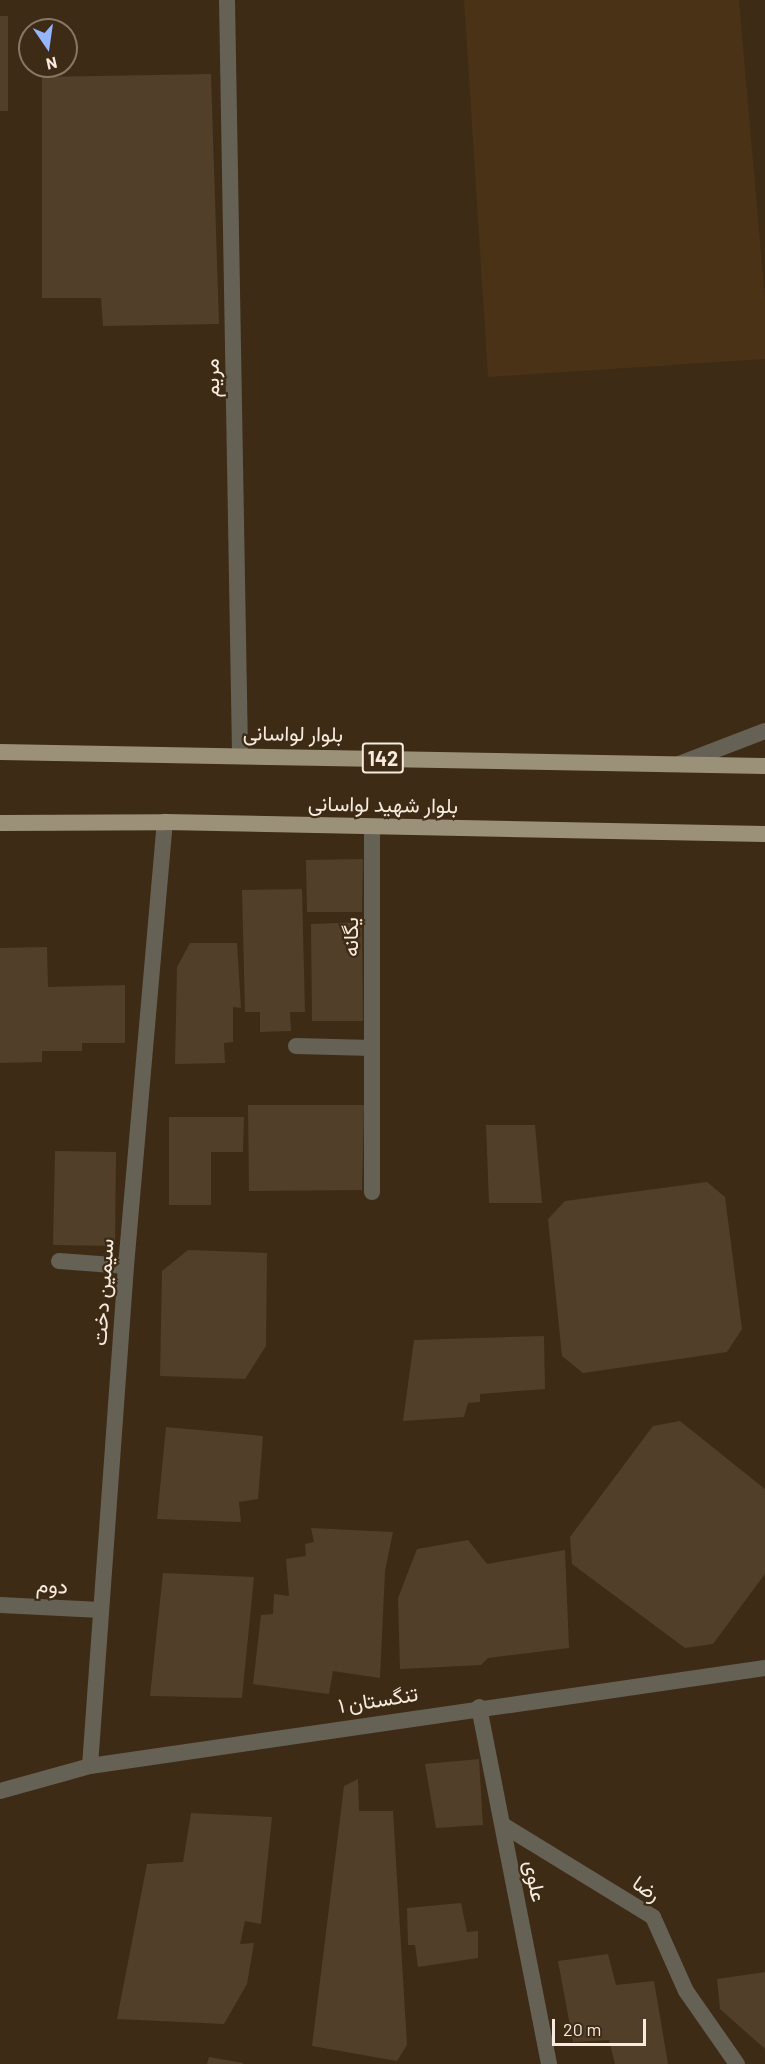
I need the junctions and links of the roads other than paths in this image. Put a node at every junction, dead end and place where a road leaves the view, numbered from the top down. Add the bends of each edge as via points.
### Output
1 (227, 0) edge
2 (765, 731) edge
3 (0, 752) edge
4 (240, 754) junction
5 (678, 764) junction
6 (765, 766) edge
7 (165, 822) junction
8 (0, 823) edge
9 (372, 827) junction
10 (765, 834) edge
11 (296, 1046) dead end
12 (372, 1048) junction
13 (372, 1192) dead end
14 (60, 1261) dead end
15 (126, 1266) junction
16 (0, 1605) edge
17 (101, 1610) junction
18 (765, 1668) edge
19 (479, 1707) junction
20 (90, 1766) junction
21 (0, 1791) edge
22 (503, 1826) junction
23 (549, 2064) edge
24 (737, 2064) edge

1 - 4 street, مریم
2 - 5 street
3 - 4 main road, بلوار لواسانی / 142
4 - 5 main road, بلوار لواسانی / 142
5 - 6 main road, بلوار لواسانی / 142
7 - 8 main road, بلوار شهید لواسانی
7 - 9 main road, بلوار شهید لواسانی
7 - 15 street, سیمین دخت
9 - 10 main road, بلوار شهید لواسانی
9 - 12 street, یگانه
11 - 12 street
12 - 13 street, یگانه
14 - 15 street
15 - 17 street, سیمین دخت
16 - 17 street, دوم
17 - 20 street, سیمین دخت
18 - 19 street, تنگستان ۱
19 - 20 street, تنگستان ۱
19 - 22 street, علوی
20 - 21 street, تنگستان ۱
22 - 23 street, علوی
22 - 24 street, رضا via 653,1917 686,1991

